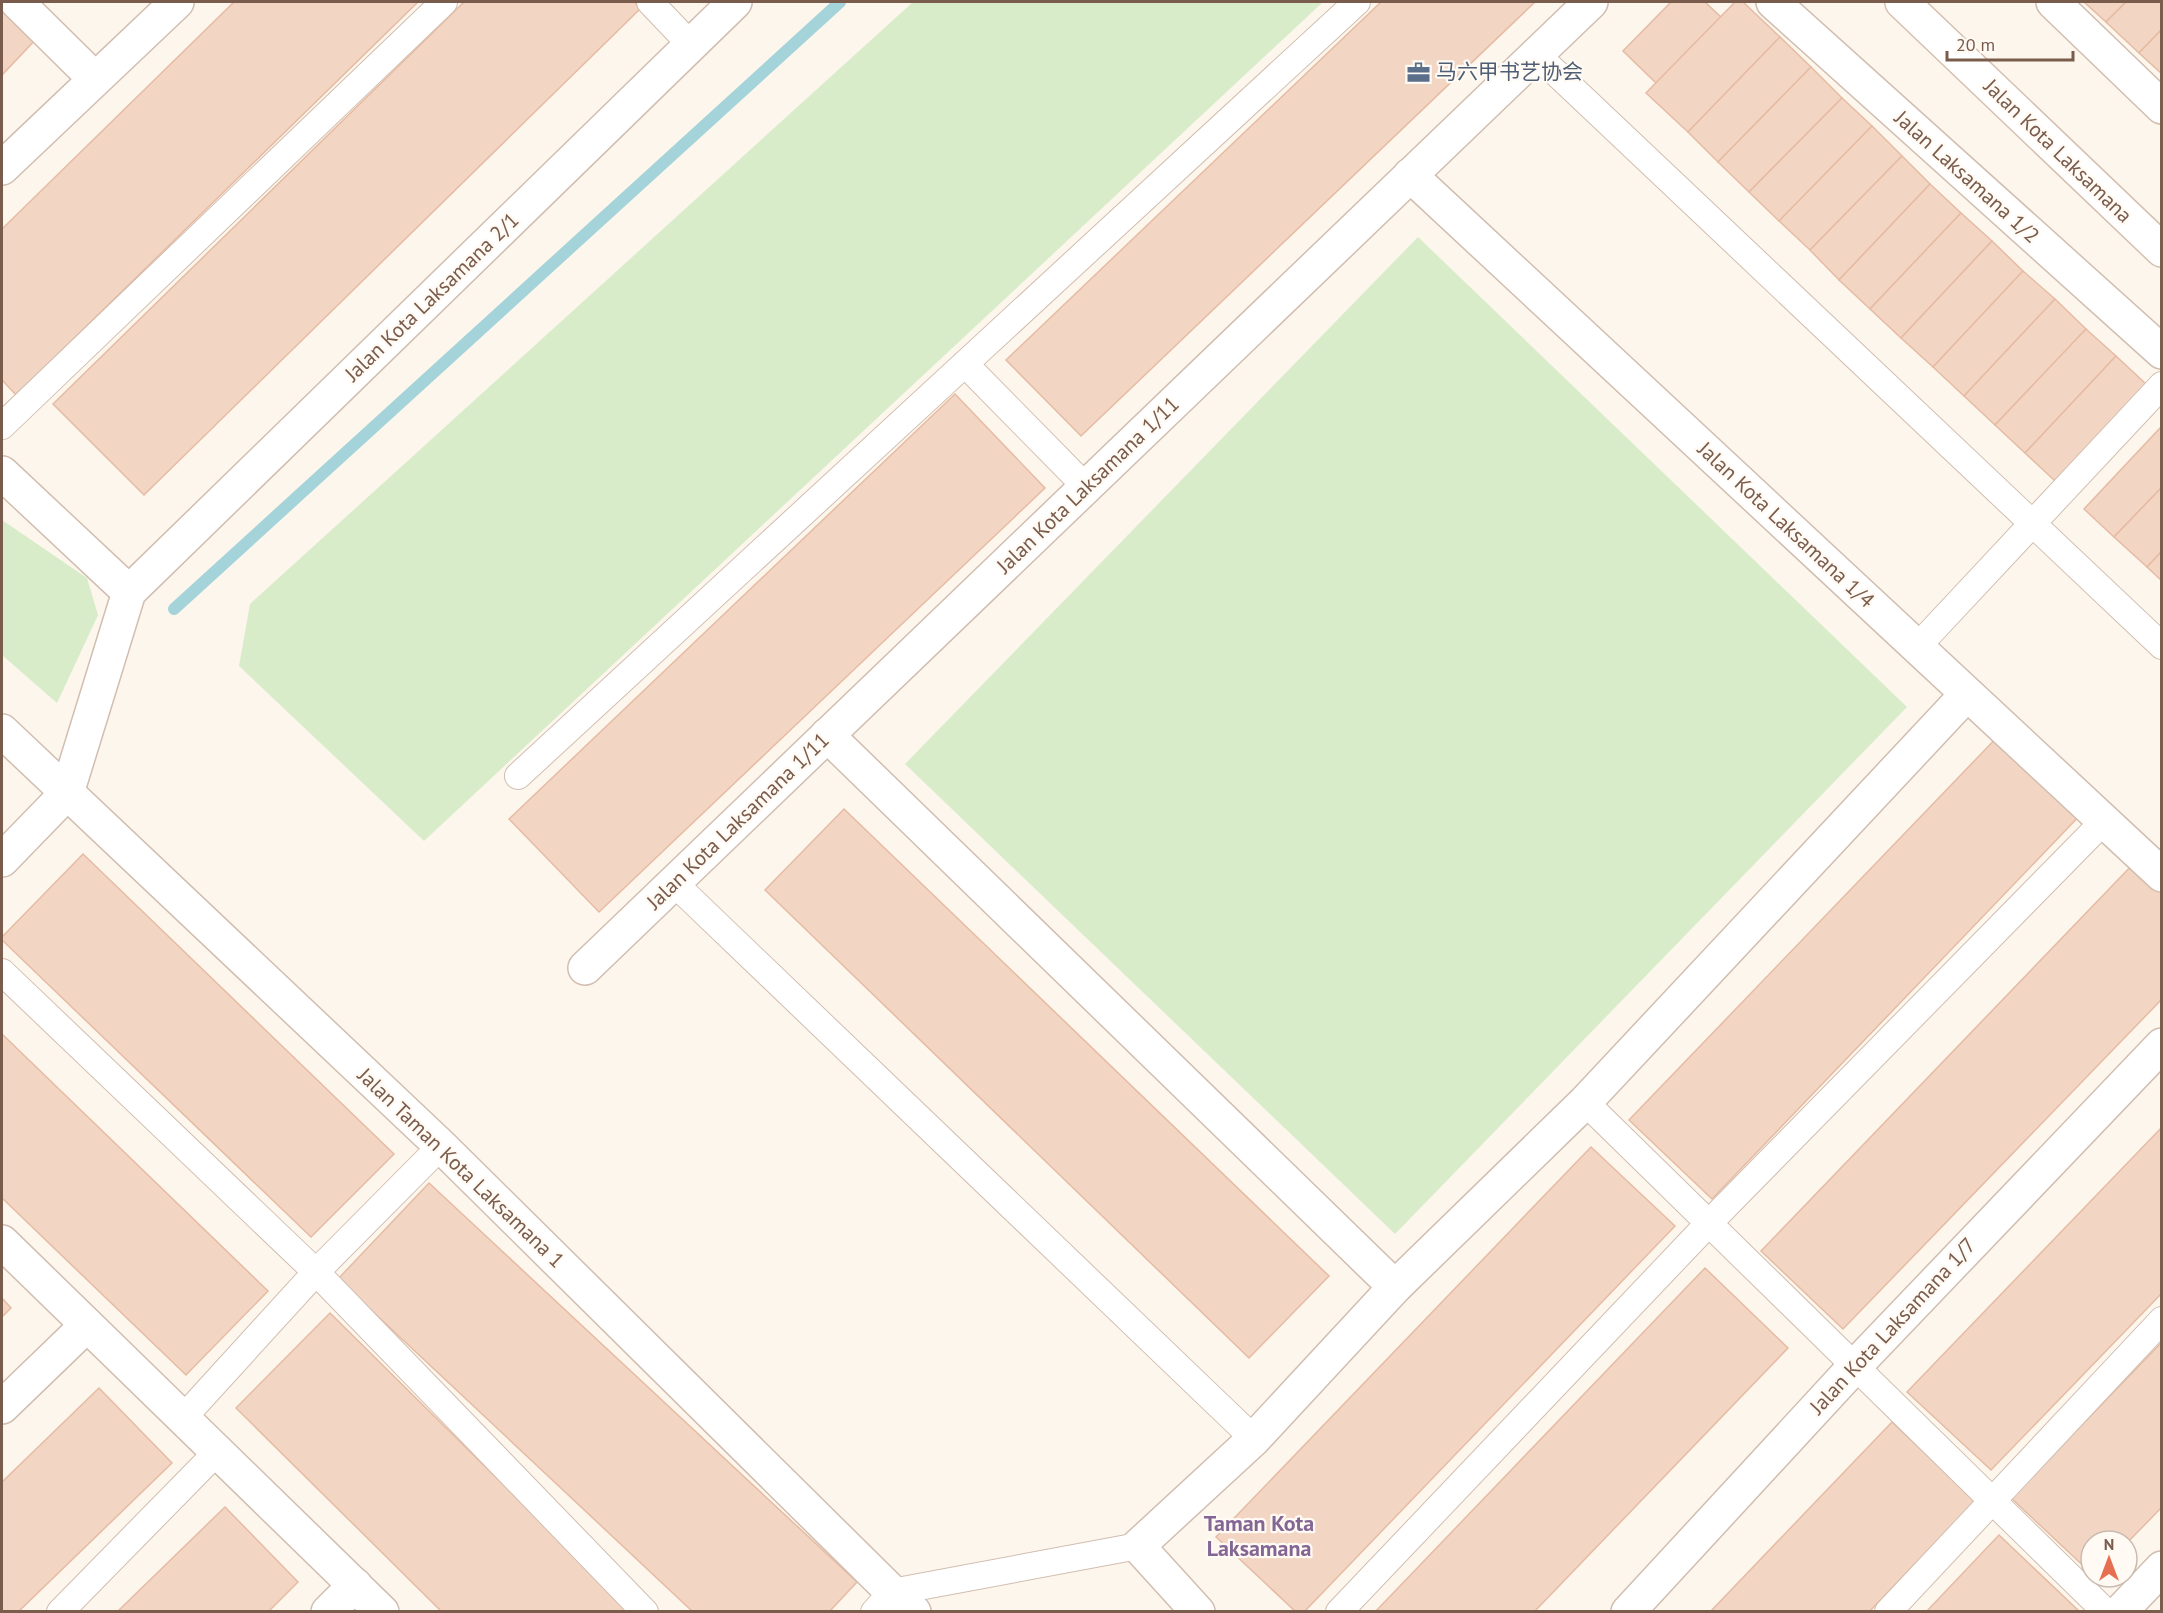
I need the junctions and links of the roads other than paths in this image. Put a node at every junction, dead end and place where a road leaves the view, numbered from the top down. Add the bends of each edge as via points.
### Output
1 (17, 2) edge
2 (177, 2) edge
3 (444, 2) edge
4 (650, 2) edge
5 (735, 2) edge
6 (1358, 2) edge
7 (1591, 2) edge
8 (1773, 2) edge
9 (1902, 2) edge
10 (2052, 2) edge
11 (690, 45) junction
12 (1536, 54) junction
13 (95, 79) junction
14 (2162, 107) edge
15 (2, 168) edge
16 (1410, 175) junction
17 (2162, 250) edge
18 (2162, 352) edge
19 (965, 364) junction
20 (2162, 385) edge
21 (2, 426) edge
22 (2, 473) edge
23 (1086, 487) junction
24 (2032, 523) junction
25 (129, 592) junction
26 (2162, 646) edge
27 (1917, 647) junction
28 (1967, 694) junction
29 (2, 731) edge
30 (827, 735) junction
31 (518, 776) dead end
32 (67, 793) junction
33 (2104, 821) junction
34 (2, 860) edge
35 (2162, 875) edge
36 (674, 883) junction
37 (585, 968) dead end
38 (2, 972) edge
39 (2162, 1045) edge
40 (1585, 1102) junction
41 (441, 1146) junction
42 (1709, 1223) junction
43 (2, 1242) edge
44 (316, 1272) junction
45 (1395, 1287) junction
46 (2162, 1320) edge
47 (87, 1325) junction
48 (1855, 1366) junction
49 (2, 1407) edge
50 (183, 1418) junction
51 (1254, 1439) junction
52 (217, 1452) junction
53 (1992, 1500) junction
54 (1138, 1546) junction
55 (2162, 1568) edge
56 (355, 1585) junction
57 (894, 1605) edge
58 (60, 1611) edge
59 (328, 1611) edge
60 (382, 1611) edge
61 (645, 1611) edge
62 (1198, 1611) edge
63 (1339, 1611) edge
64 (1628, 1611) edge
65 (1888, 1611) edge
66 (2106, 1611) edge
67 (2120, 1611) edge

1 - 13 street
2 - 13 street
3 - 21 lane
4 - 11 lane
5 - 11 street, Jalan Kota Laksamana 2/1
6 - 19 lane
7 - 12 street, Jalan Kota Laksamana 1/11
8 - 18 street, Jalan Laksamana 1/2
9 - 17 street, Jalan Kota Laksamana
10 - 14 street
11 - 25 street, Jalan Kota Laksamana 2/1
12 - 16 street, Jalan Kota Laksamana 1/11
12 - 24 lane
13 - 15 street
16 - 23 street, Jalan Kota Laksamana 1/11
16 - 27 street, Jalan Kota Laksamana 1/4
19 - 23 lane
19 - 31 lane
20 - 24 lane
22 - 25 street
23 - 30 street, Jalan Kota Laksamana 1/11
24 - 26 lane
24 - 27 lane
25 - 32 street
27 - 28 street, Jalan Kota Laksamana 1/4
28 - 33 street, Jalan Kota Laksamana 1/4
28 - 40 street
29 - 32 street, Jalan Taman Kota Laksamana 1
30 - 36 street, Jalan Kota Laksamana 1/11
30 - 45 street
32 - 34 street
32 - 41 street, Jalan Taman Kota Laksamana 1
33 - 35 street, Jalan Kota Laksamana 1/4
33 - 42 lane
36 - 37 street, Jalan Kota Laksamana 1/11
36 - 51 lane
38 - 44 lane
39 - 48 street, Jalan Kota Laksamana 1/7
40 - 42 lane
40 - 45 street
41 - 44 lane
41 - 57 street, Jalan Taman Kota Laksamana 1
42 - 48 lane
42 - 63 lane
43 - 47 street
44 - 50 lane
44 - 61 lane
45 - 51 street
46 - 53 lane
47 - 49 street
47 - 50 street
48 - 53 lane
48 - 64 street, Jalan Kota Laksamana 1/7
50 - 52 street
51 - 54 street
52 - 56 street
52 - 58 lane
53 - 65 lane
53 - 66 lane
54 - 57 lane
54 - 62 street
55 - 67 street
56 - 59 street
56 - 60 street

